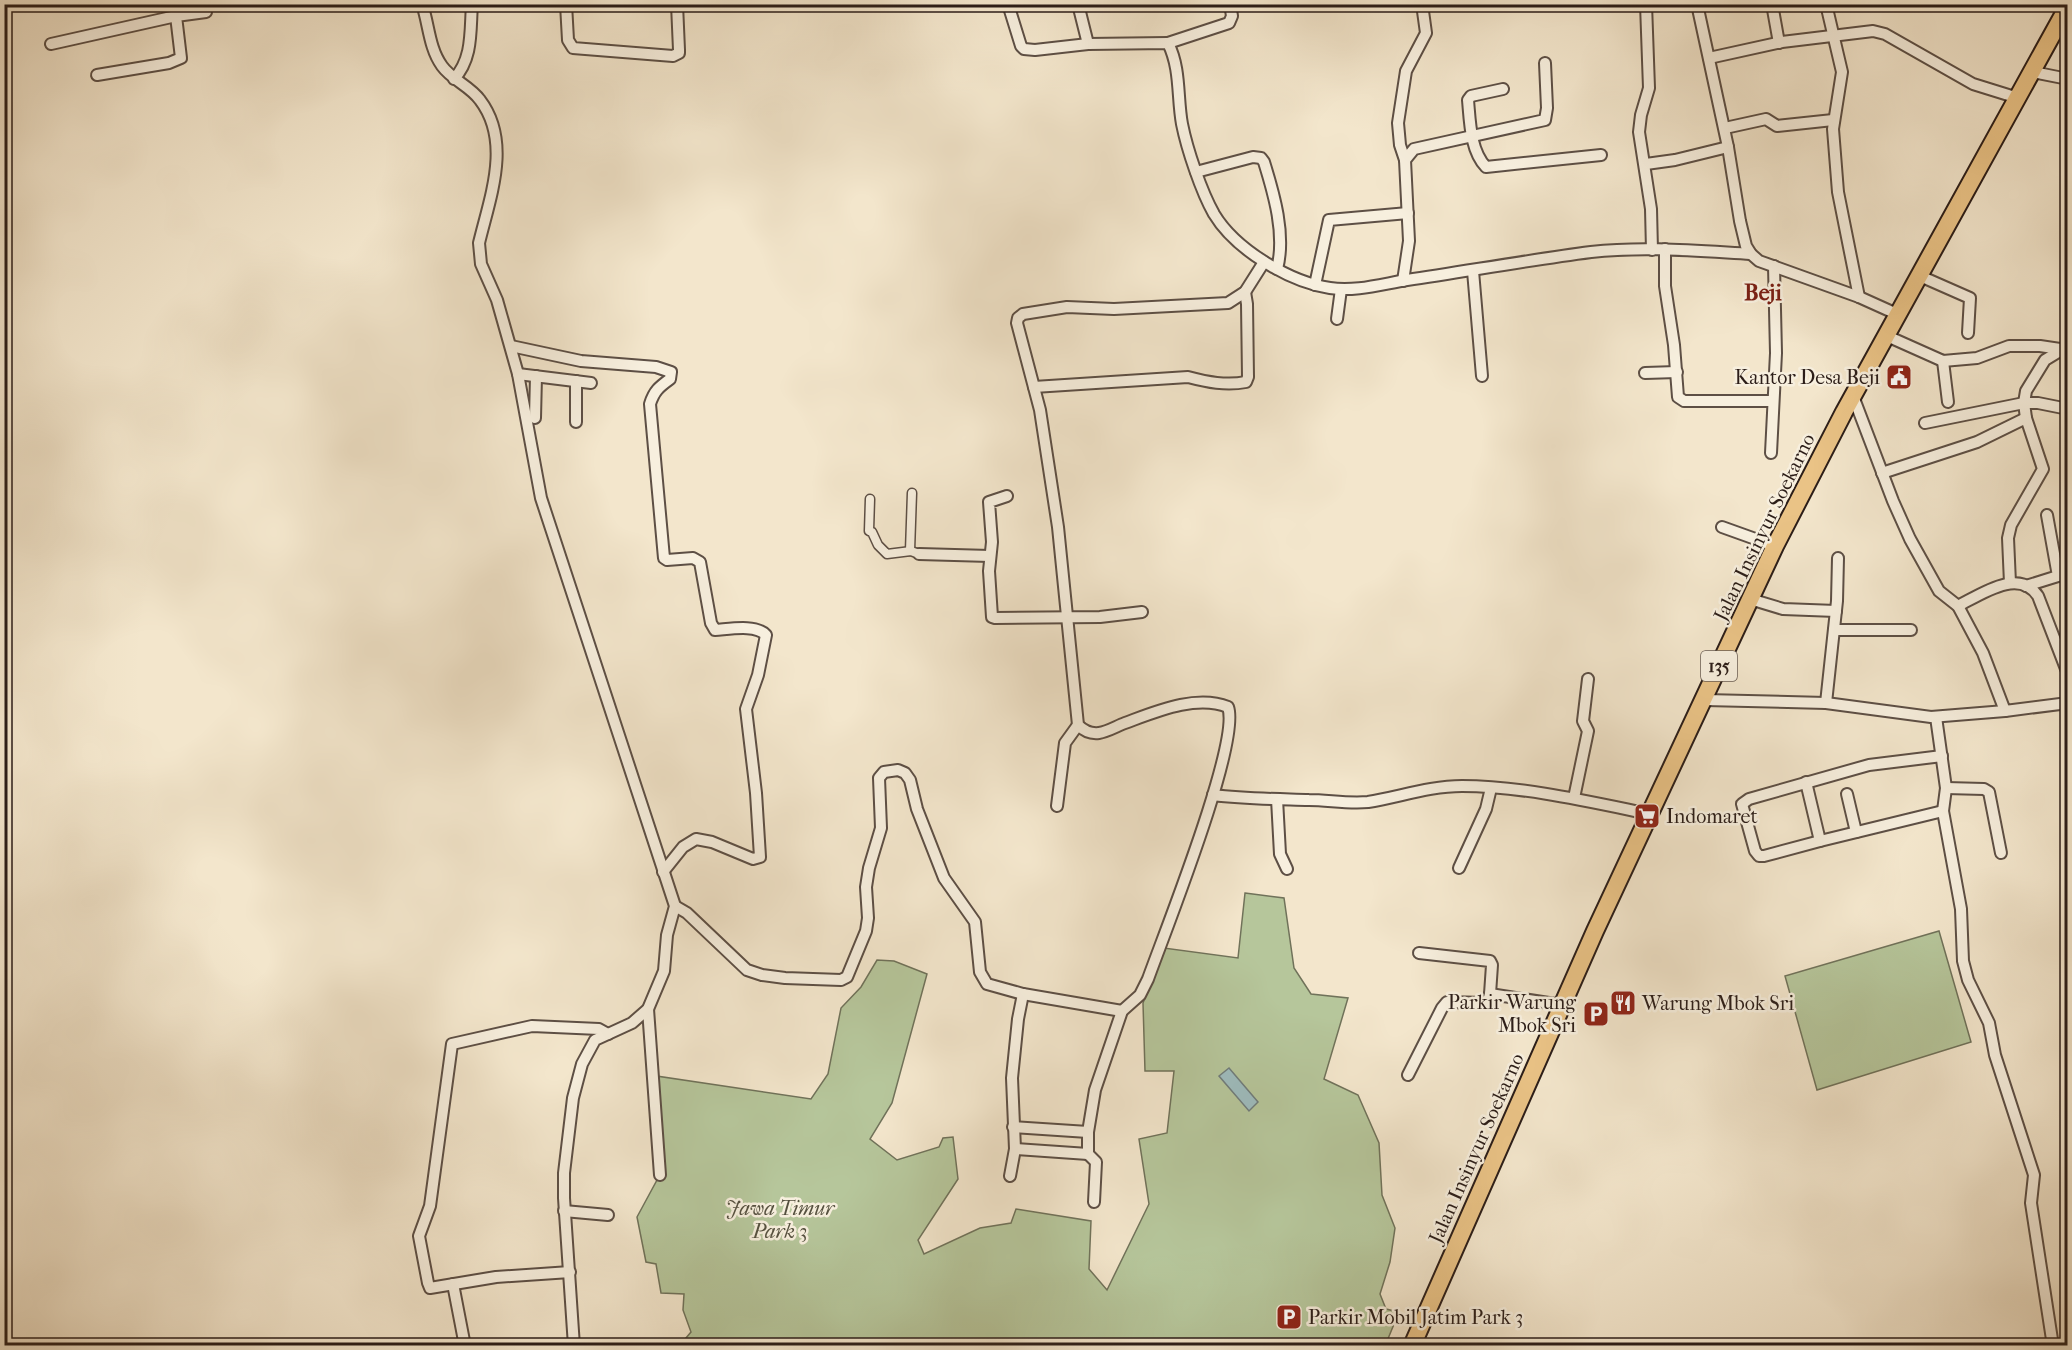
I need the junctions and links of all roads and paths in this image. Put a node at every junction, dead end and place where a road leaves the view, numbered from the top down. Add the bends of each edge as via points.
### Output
1 (174, 4) edge
2 (422, 4) edge
3 (472, 4) edge
4 (566, 4) edge
5 (677, 4) edge
6 (1008, 4) edge
7 (1078, 4) edge
8 (1230, 4) edge
9 (1422, 4) edge
10 (1646, 4) edge
11 (1697, 4) edge
12 (1772, 4) edge
13 (1826, 4) edge
14 (2067, 6) edge
15 (207, 12) dead end
16 (176, 16) junction
17 (1834, 37) junction
18 (1779, 43) junction
19 (51, 44) dead end
20 (1168, 44) junction
21 (1088, 45) junction
22 (1709, 58) junction
23 (1545, 63) dead end
24 (2033, 72) junction
25 (97, 75) dead end
26 (454, 79) junction
27 (2067, 79) edge
28 (1503, 89) dead end
29 (2018, 98) junction
30 (1833, 120) junction
31 (1725, 128) junction
32 (1473, 136) junction
33 (1728, 147) junction
34 (1601, 155) dead end
35 (1405, 160) junction
36 (1646, 164) junction
37 (1196, 172) junction
38 (1408, 213) junction
39 (1665, 249) junction
40 (1652, 250) junction
41 (1750, 254) junction
42 (1264, 262) junction
43 (1774, 266) junction
44 (1277, 268) junction
45 (1473, 271) junction
46 (1920, 276) junction
47 (1403, 281) junction
48 (1315, 285) junction
49 (1341, 289) junction
50 (1245, 292) junction
51 (1859, 297) junction
52 (1899, 315) junction
53 (1337, 319) dead end
54 (1968, 333) dead end
55 (1887, 336) junction
56 (511, 346) junction
57 (2064, 348) edge
58 (1944, 361) junction
59 (1677, 372) junction
60 (1646, 373) dead end
61 (518, 374) junction
62 (536, 376) junction
63 (1482, 376) dead end
64 (576, 381) junction
65 (591, 383) dead end
66 (1034, 387) junction
67 (1853, 396) junction
68 (1773, 401) junction
69 (1948, 402) dead end
70 (2024, 404) junction
71 (2067, 409) edge
72 (535, 418) dead end
73 (2026, 418) junction
74 (576, 422) dead end
75 (1925, 423) dead end
76 (1772, 453) dead end
77 (1882, 472) junction
78 (912, 493) dead end
79 (1007, 496) dead end
80 (870, 499) dead end
81 (2047, 514) dead end
82 (1722, 527) dead end
83 (1775, 546) junction
84 (914, 553) junction
85 (990, 556) junction
86 (1838, 558) dead end
87 (2010, 583) junction
88 (2026, 586) junction
89 (1750, 599) junction
90 (1958, 606) junction
91 (1836, 611) junction
92 (1142, 612) dead end
93 (1068, 618) junction
94 (1834, 630) junction
95 (1911, 630) dead end
96 (2067, 674) edge
97 (1588, 679) dead end
98 (1705, 700) junction
99 (2067, 703) edge
100 (1826, 704) junction
101 (2005, 711) junction
102 (1936, 717) junction
103 (1078, 725) junction
104 (1942, 756) junction
105 (1806, 782) junction
106 (1491, 788) junction
107 (1946, 788) junction
108 (1847, 794) dead end
109 (1214, 795) junction
110 (1574, 798) junction
111 (1277, 799) junction
112 (1057, 807) dead end
113 (1943, 811) junction
114 (1650, 814) junction
115 (1856, 832) junction
116 (1820, 841) junction
117 (2001, 853) dead end
118 (1459, 868) dead end
119 (1287, 869) dead end
120 (663, 872) junction
121 (675, 906) junction
122 (1419, 953) dead end
123 (1023, 994) junction
124 (1490, 994) junction
125 (1562, 1005) junction
126 (648, 1009) junction
127 (1122, 1011) junction
128 (608, 1034) junction
129 (1408, 1075) dead end
130 (1013, 1127) junction
131 (1088, 1132) junction
132 (1015, 1149) junction
133 (1088, 1154) junction
134 (660, 1175) dead end
135 (1010, 1176) dead end
136 (1094, 1202) dead end
137 (564, 1211) junction
138 (608, 1215) dead end
139 (570, 1272) junction
140 (453, 1284) junction
141 (465, 1346) edge
142 (574, 1346) edge
143 (1412, 1346) edge
144 (2053, 1346) edge

1 - 16 street
2 - 26 street via 434,50
3 - 26 street via 467,58
4 - 5 street via 568,40 573,48 673,56 679,53
6 - 21 street via 1024,49
7 - 21 street
8 - 20 street via 1229,23
9 - 35 street via 1426,33 1403,81 1398,123
10 - 36 street via 1649,88 1640,132
11 - 22 street
12 - 18 street
13 - 17 street
14 - 24 main road, Jalan Insinyur Soekarno / 135
15 - 16 street
16 - 19 street
16 - 25 street via 181,58
17 - 18 street
17 - 29 street via 1873,31 1885,34 1974,84
17 - 30 street via 1842,72
18 - 22 street
20 - 21 street
20 - 37 street via 1179,84 1182,123
22 - 31 street
23 - 32 street via 1545,120
24 - 27 street
24 - 29 main road, Jalan Insinyur Soekarno / 135
26 - 56 street via 479,97 496,140 496,172 478,253
28 - 32 street via 1468,100
29 - 46 main road, Jalan Insinyur Soekarno / 135
30 - 31 street via 1777,126 1766,119
30 - 51 street via 1838,192
31 - 33 street
32 - 34 street via 1478,157 1486,167
32 - 35 street via 1414,149
33 - 36 street
33 - 41 street via 1740,221
35 - 38 street
36 - 40 street
37 - 42 street via 1214,214
37 - 44 street via 1261,158 1276,200 1281,256
38 - 47 street via 1409,241
38 - 48 street via 1329,220
39 - 40 street
39 - 41 street
39 - 59 street via 1665,286
40 - 45 street via 1593,252
41 - 43 street
42 - 44 street
42 - 50 street
43 - 51 street
43 - 68 street
44 - 48 street
45 - 47 street
45 - 63 street
46 - 52 main road, Jalan Insinyur Soekarno / 135
46 - 54 street via 1971,298
47 - 49 street
48 - 49 street
49 - 53 street
50 - 66 street via 1246,382 1212,383 1188,377
50 - 66 street via 1228,303 1214,305 1067,307 1023,314 1017,323
51 - 52 street
52 - 55 main road, Jalan Insinyur Soekarno / 135
55 - 58 street
55 - 67 main road, Jalan Insinyur Soekarno / 135
56 - 61 street
56 - 120 street via 581,361 656,367 671,372 670,379 658,387 650,404 664,558 693,558 700,562 715,630 753,629 766,635 746,709 759,857 753,859 696,839 683,847
57 - 58 street via 2009,346 1977,358
57 - 70 street via 2045,360 2026,392
58 - 69 street
59 - 60 street
59 - 68 street via 1678,397 1684,400
61 - 62 street
61 - 120 street via 541,498
62 - 64 street
62 - 72 street
64 - 65 street
64 - 74 street
66 - 93 street via 1058,527
67 - 77 street
67 - 83 main road, Jalan Insinyur Soekarno / 135
68 - 76 street
70 - 71 street
70 - 73 street
70 - 75 street
73 - 77 street via 1977,442
73 - 87 street via 2043,469 2011,525
77 - 90 street via 1910,538 1939,591
78 - 84 street
79 - 85 street via 989,502
80 - 84 street via 869,531 880,548 887,554
81 - 88 street via 2058,576
82 - 83 street
83 - 89 main road, Jalan Insinyur Soekarno / 135
84 - 85 street
85 - 93 street via 992,617
86 - 91 street
87 - 88 street
87 - 90 street
88 - 96 street via 2038,596
89 - 91 street via 1783,609
89 - 98 main road, Jalan Insinyur Soekarno / 135
90 - 101 street via 1983,653
91 - 94 street
92 - 93 street
93 - 103 street
94 - 95 street
94 - 100 street
97 - 110 street via 1583,721 1588,731
98 - 100 street
98 - 114 main road, Jalan Insinyur Soekarno / 135
99 - 101 street
100 - 102 street
101 - 102 street
102 - 104 street
103 - 109 street via 1101,733 1190,703 1228,707 1230,729
103 - 112 street via 1065,742
104 - 105 street via 1869,765
104 - 107 street
105 - 116 street
105 - 116 street via 1742,804 1759,856
106 - 110 street
106 - 111 street via 1444,787 1350,803
106 - 118 street via 1486,809
107 - 113 street
107 - 117 street via 1989,792
108 - 115 street
109 - 111 street
109 - 127 street via 1148,980 1140,995
110 - 114 street
111 - 119 street via 1280,854
113 - 115 street
113 - 144 street via 1961,909 1968,980 1989,1023 1995,1055 2034,1175 2031,1203
114 - 125 main road, Jalan Insinyur Soekarno / 135
115 - 116 street
120 - 121 street
121 - 123 street via 747,970 784,978 847,977 866,931 869,868 881,828 879,778 884,772 898,770 910,780 916,808 944,878 975,922 982,979 994,987
121 - 126 street via 667,935 664,971
122 - 124 street via 1490,961
123 - 127 street
123 - 130 street via 1012,1078
124 - 125 street
124 - 129 street via 1485,1003 1444,1005
125 - 143 main road, Jalan Insinyur Soekarno / 135
126 - 128 street via 632,1023
126 - 134 street
127 - 131 street via 1095,1090
128 - 137 street via 590,1047 576,1081 564,1173
128 - 140 street via 599,1029 532,1026 452,1044 430,1206 419,1236 429,1286
130 - 131 street
130 - 132 street
131 - 133 street
132 - 133 street
132 - 135 street
133 - 136 street via 1096,1162
137 - 138 street
137 - 139 street
139 - 140 street
139 - 142 street
140 - 141 street

